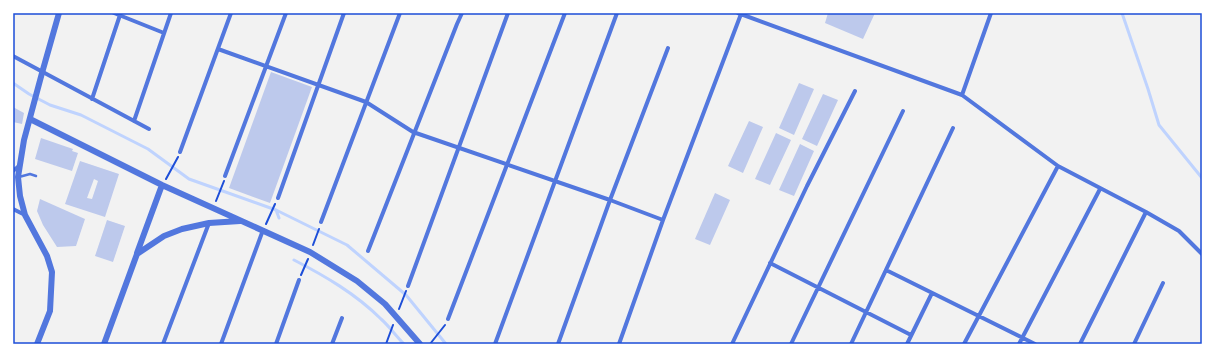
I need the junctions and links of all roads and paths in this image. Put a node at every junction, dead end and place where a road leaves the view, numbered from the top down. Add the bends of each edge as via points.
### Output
1 (59, 13) edge
2 (114, 13) edge
3 (171, 13) edge
4 (231, 13) edge
5 (286, 13) edge
6 (344, 13) edge
7 (400, 13) edge
8 (462, 13) edge
9 (508, 13) edge
10 (565, 13) edge
11 (617, 13) edge
12 (739, 13) edge
13 (990, 13) edge
14 (120, 15) junction
15 (164, 33) junction
16 (668, 48) dead end
17 (218, 49) junction
18 (13, 56) edge
19 (266, 66) junction
20 (42, 72) junction
21 (319, 85) junction
22 (855, 91) dead end
23 (962, 95) junction
24 (92, 99) junction
25 (366, 102) junction
26 (903, 111) dead end
27 (31, 116) junction
28 (134, 121) junction
29 (952, 128) dead end
30 (149, 129) dead end
31 (413, 132) junction
32 (458, 148) junction
33 (180, 152) dead end
34 (175, 161) dead end
35 (507, 165) junction
36 (19, 166) junction
37 (1058, 166) junction
38 (13, 171) edge
39 (36, 176) dead end
40 (226, 176) dead end
41 (18, 177) junction
42 (166, 178) dead end
43 (555, 181) junction
44 (223, 183) dead end
45 (162, 185) junction
46 (1100, 189) junction
47 (217, 198) dead end
48 (278, 198) dead end
49 (610, 200) junction
50 (274, 206) dead end
51 (13, 209) edge
52 (1146, 212) junction
53 (25, 215) junction
54 (663, 220) junction
55 (241, 221) junction
56 (209, 223) junction
57 (266, 223) dead end
58 (321, 224) joint
59 (263, 230) junction
60 (314, 242) dead end
61 (368, 252) dead end
62 (136, 254) junction
63 (1202, 254) edge
64 (309, 256) dead end
65 (770, 263) junction
66 (886, 270) junction
67 (302, 272) dead end
68 (299, 280) dead end
69 (1163, 283) dead end
70 (408, 286) dead end
71 (818, 288) junction
72 (406, 292) dead end
73 (932, 293) junction
74 (401, 303) dead end
75 (866, 311) junction
76 (978, 316) junction
77 (342, 318) dead end
78 (448, 319) dead end
79 (393, 325) dead end
80 (444, 328) dead end
81 (911, 335) junction
82 (1023, 338) junction
83 (37, 344) edge
84 (104, 344) edge
85 (163, 344) edge
86 (221, 344) edge
87 (276, 344) edge
88 (332, 344) edge
89 (386, 344) edge
90 (420, 344) edge
91 (430, 344) edge
92 (495, 344) edge
93 (558, 344) edge
94 (619, 344) edge
95 (732, 344) edge
96 (791, 344) edge
97 (851, 344) edge
98 (907, 344) edge
99 (964, 344) edge
100 (1019, 344) edge
101 (1035, 344) edge
102 (1080, 344) edge
103 (1134, 344) edge

1 - 20 street
2 - 14 street
3 - 15 street
4 - 17 street
5 - 19 street
6 - 21 street
7 - 25 street
8 - 31 street
9 - 32 street
10 - 35 street
11 - 43 street
12 - 23 street
12 - 54 street
13 - 23 street
14 - 15 street
14 - 24 street
15 - 28 street
16 - 49 street
17 - 19 street
17 - 33 street
18 - 20 street
19 - 21 street
19 - 40 street
20 - 24 street
20 - 27 street
21 - 25 street
21 - 48 street
22 - 65 street
23 - 37 street
24 - 28 street
25 - 31 street
25 - 58 street
26 - 71 street
27 - 36 street
27 - 45 street
28 - 30 street
29 - 66 street
31 - 32 street
31 - 61 street
32 - 35 street
32 - 70 street
34 - 42 path
35 - 43 street
35 - 78 street
36 - 38 street
36 - 41 street
37 - 46 street
37 - 76 street
39 - 41 lane via 30,174
41 - 53 street
43 - 49 street
43 - 92 street
44 - 47 path
45 - 55 street
45 - 62 street
46 - 52 street
46 - 82 street
49 - 54 street
49 - 93 street
50 - 57 path
51 - 53 street
52 - 63 street via 1178,231
52 - 102 street
53 - 83 street via 47,256 52,272 50,311
54 - 94 street
55 - 56 street
55 - 59 street
56 - 62 street via 164,236
56 - 85 street
58 - 60 path
59 - 86 street
59 - 90 street via 310,252 357,281 385,304
62 - 84 street
64 - 67 path
65 - 71 street
65 - 95 street
66 - 73 street
66 - 75 street
68 - 87 street
69 - 103 street
71 - 75 street
71 - 96 street
72 - 74 path
73 - 76 street
73 - 81 street
75 - 81 street
75 - 97 street
76 - 82 street
76 - 99 street
77 - 88 street
79 - 89 path
80 - 91 path
81 - 98 street
82 - 100 street
82 - 101 street

